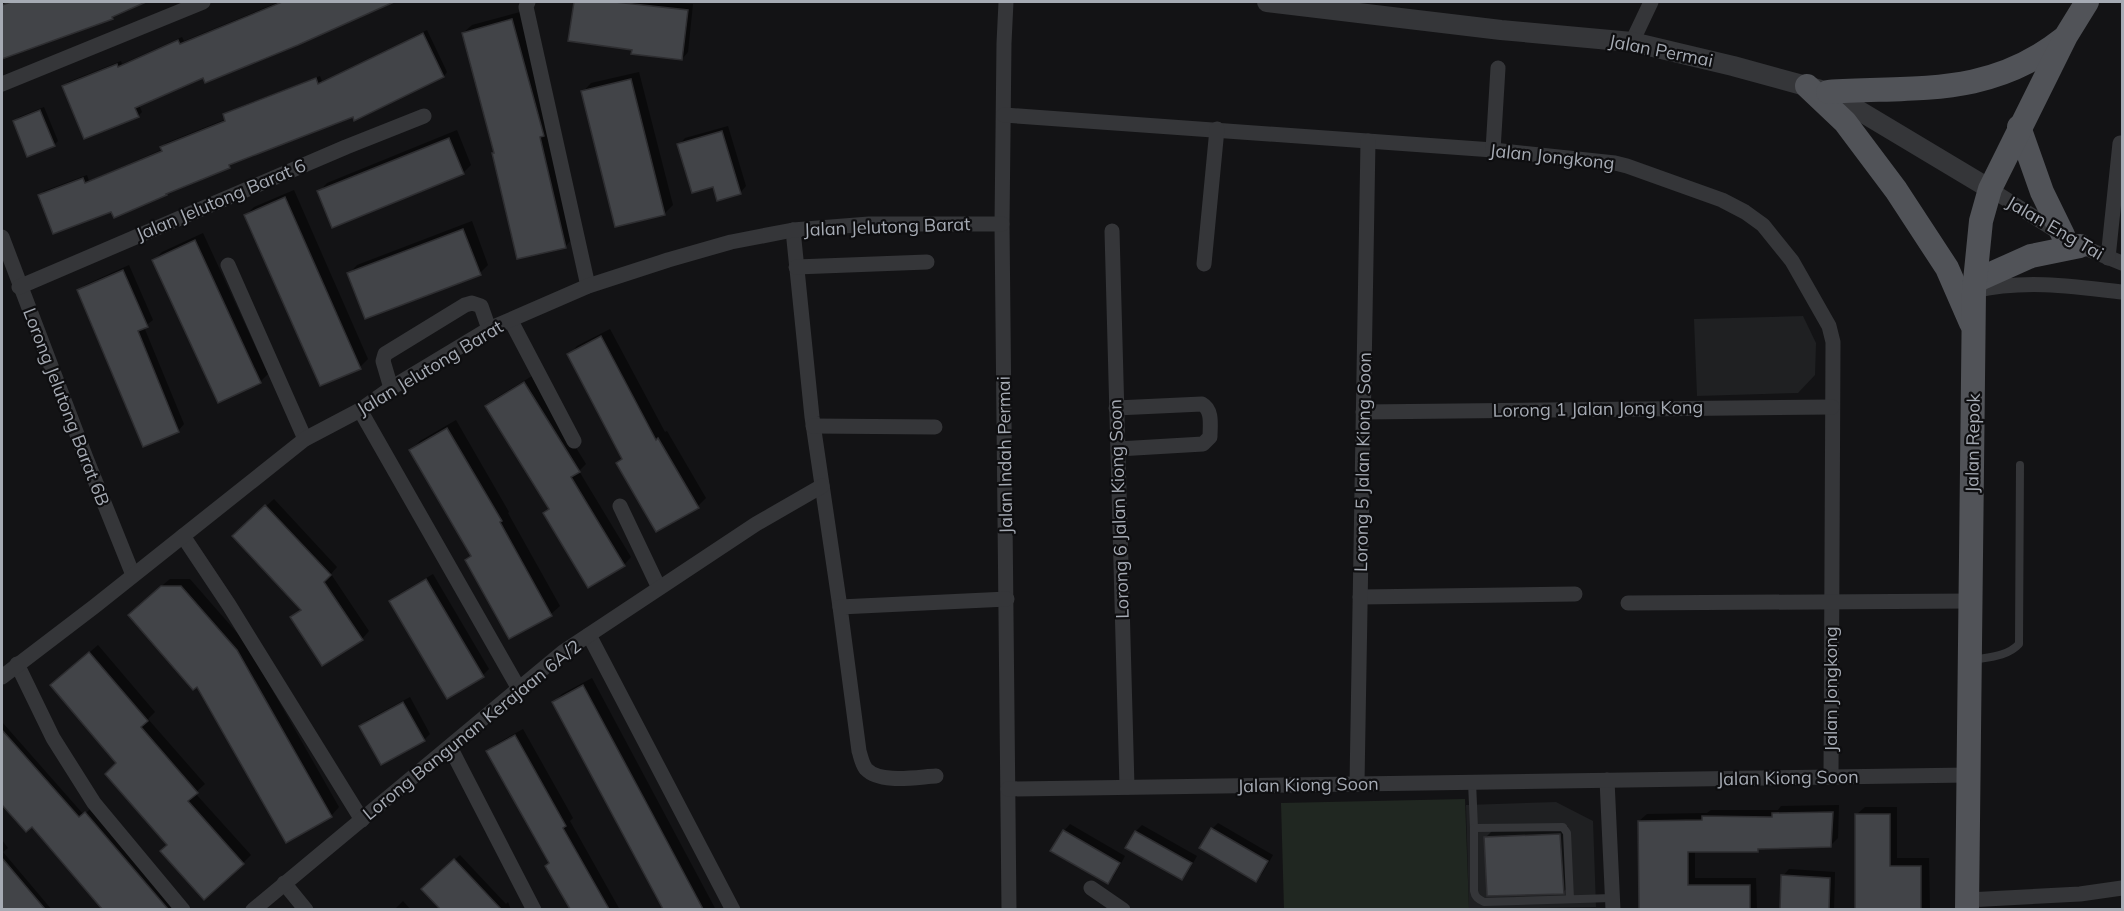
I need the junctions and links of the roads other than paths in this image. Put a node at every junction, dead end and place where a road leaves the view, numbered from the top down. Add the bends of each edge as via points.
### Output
1 (203, 2) edge
2 (528, 2) edge
3 (1006, 2) edge
4 (1267, 2) edge
5 (1651, 2) edge
6 (2087, 2) edge
7 (2066, 36) junction
8 (1632, 42) junction
9 (1498, 68) dead end
10 (2, 84) edge
11 (1817, 89) junction
12 (1004, 115) junction
13 (424, 116) dead end
14 (2019, 127) junction
15 (1217, 129) junction
16 (1368, 141) junction
17 (2120, 143) dead end
18 (1493, 150) junction
19 (1990, 189) junction
20 (1002, 224) junction
21 (793, 230) junction
22 (1112, 231) dead end
23 (2, 237) edge
24 (2072, 241) junction
25 (2115, 261) edge
26 (927, 262) dead end
27 (1204, 264) dead end
28 (228, 265) dead end
29 (796, 267) junction
30 (588, 286) junction
31 (1975, 286) junction
32 (19, 287) junction
33 (2122, 292) edge
34 (511, 321) junction
35 (489, 329) junction
36 (1974, 331) junction
37 (391, 388) junction
38 (1832, 407) junction
39 (1116, 408) junction
40 (360, 410) junction
41 (1363, 412) junction
42 (813, 426) junction
43 (935, 427) dead end
44 (305, 439) junction
45 (574, 441) dead end
46 (1118, 449) junction
47 (2020, 465) dead end
48 (822, 486) junction
49 (620, 506) dead end
50 (183, 536) junction
51 (133, 575) junction
52 (659, 588) junction
53 (1575, 594) dead end
54 (1360, 597) junction
55 (1007, 599) junction
56 (1971, 601) junction
57 (1832, 602) junction
58 (1628, 603) dead end
59 (840, 607) junction
60 (589, 635) junction
61 (1970, 660) junction
62 (17, 664) junction
63 (2, 676) edge
64 (519, 689) junction
65 (450, 747) junction
66 (1969, 775) junction
67 (936, 776) dead end
68 (1831, 777) junction
69 (1607, 780) junction
70 (1472, 782) junction
71 (1357, 784) junction
72 (1127, 787) junction
73 (1008, 789) junction
74 (362, 820) junction
75 (1474, 828) junction
76 (284, 883) junction
77 (1091, 888) dead end
78 (2122, 888) edge
79 (1570, 899) junction
80 (1613, 903) edge
81 (1967, 905) edge
82 (183, 909) edge
83 (253, 909) edge
84 (306, 909) edge
85 (534, 909) edge
86 (733, 909) edge
87 (1009, 909) edge
88 (1123, 909) edge

1 - 10 street
2 - 30 street
3 - 12 street, Jalan Indah Permai
4 - 8 street, Jalan Permai
5 - 8 street
6 - 7 main road, Jalan Repok
7 - 11 main road via 2045,53 1994,77 1955,86
7 - 14 main road, Jalan Repok
8 - 11 street, Jalan Permai
9 - 18 street
11 - 19 street, Jalan Permai
11 - 36 main road via 1896,190 1947,268
12 - 15 street, Jalan Jongkong
12 - 20 street, Jalan Indah Permai
13 - 32 street, Jalan Jelutong Barat 6
14 - 19 main road, Jalan Repok
14 - 24 main road via 2042,192
15 - 16 street, Jalan Jongkong
15 - 27 street
16 - 18 street, Jalan Jongkong
16 - 41 street, Lorong 5 Jalan Kiong Soon
17 - 25 street
18 - 38 street, Jalan Jongkong via 1628,166 1722,200 1763,225 1792,261 1828,326 1833,342
19 - 24 street, Jalan Eng Tai
19 - 31 main road, Jalan Repok via 1981,220
20 - 21 street, Jalan Jelutong Barat via 869,224
20 - 55 street, Jalan Indah Permai
21 - 29 street
21 - 30 street, Jalan Jelutong Barat via 731,242
22 - 39 street, Lorong 6 Jalan Kiong Soon
23 - 32 street, Lorong Jelutong Barat 6B
24 - 25 street, Jalan Eng Tai
24 - 31 main road via 2031,256
26 - 29 street
28 - 44 street
29 - 42 street
30 - 34 street, Jalan Jelutong Barat
31 - 33 street via 2023,283
31 - 36 main road, Jalan Repok
32 - 51 street, Lorong Jelutong Barat 6B
34 - 35 street, Jalan Jelutong Barat
34 - 45 street
35 - 37 street, Jalan Jelutong Barat
35 - 37 street via 481,306 465,305 385,354 383,361
36 - 56 main road, Jalan Repok
37 - 40 street, Jalan Jelutong Barat
38 - 41 street, Lorong 1 Jalan Jong Kong
38 - 57 street, Jalan Jongkong
39 - 46 street, Lorong 6 Jalan Kiong Soon
39 - 46 street via 1202,404 1210,412 1210,437 1203,444
40 - 44 street, Jalan Jelutong Barat
40 - 64 street
41 - 54 street, Lorong 5 Jalan Kiong Soon
42 - 43 street
42 - 48 street
44 - 50 street, Jalan Jelutong Barat
46 - 72 street, Lorong 6 Jalan Kiong Soon
47 - 61 lane via 2019,644 2006,654
48 - 52 street, Lorong Bangunan Kerajaan 6A/2
48 - 59 street
49 - 52 street
50 - 51 street, Jalan Jelutong Barat
50 - 74 street
51 - 62 street, Jalan Jelutong Barat
52 - 60 street, Lorong Bangunan Kerajaan 6A/2
53 - 54 street
54 - 71 street, Lorong 5 Jalan Kiong Soon
55 - 59 street
55 - 73 street, Jalan Indah Permai
56 - 57 street, Jalan Jongkong
56 - 61 main road, Jalan Repok
57 - 58 street
57 - 68 street, Jalan Jongkong
59 - 67 street via 863,764 876,775 893,778
60 - 64 street, Lorong Bangunan Kerajaan 6A/2 via 562,652
60 - 86 street
61 - 66 main road, Jalan Repok
62 - 63 street, Jalan Jelutong Barat
62 - 82 street via 52,738 94,803
64 - 65 street, Lorong Bangunan Kerajaan 6A/2
65 - 74 street, Lorong Bangunan Kerajaan 6A/2
65 - 85 street
66 - 68 street, Jalan Kiong Soon
66 - 81 main road, Jalan Repok
68 - 69 street, Jalan Kiong Soon
69 - 70 street, Jalan Kiong Soon
69 - 80 street
70 - 71 street, Jalan Kiong Soon
70 - 75 lane
71 - 72 street, Jalan Kiong Soon
72 - 73 street, Jalan Kiong Soon
73 - 87 street, Jalan Indah Permai
74 - 76 street, Lorong Bangunan Kerajaan 6A/2
75 - 79 lane via 1563,827 1567,833
75 - 79 lane via 1476,898 1484,902
76 - 83 street, Lorong Bangunan Kerajaan 6A/2
76 - 84 street
77 - 88 street
78 - 81 street
79 - 80 lane

